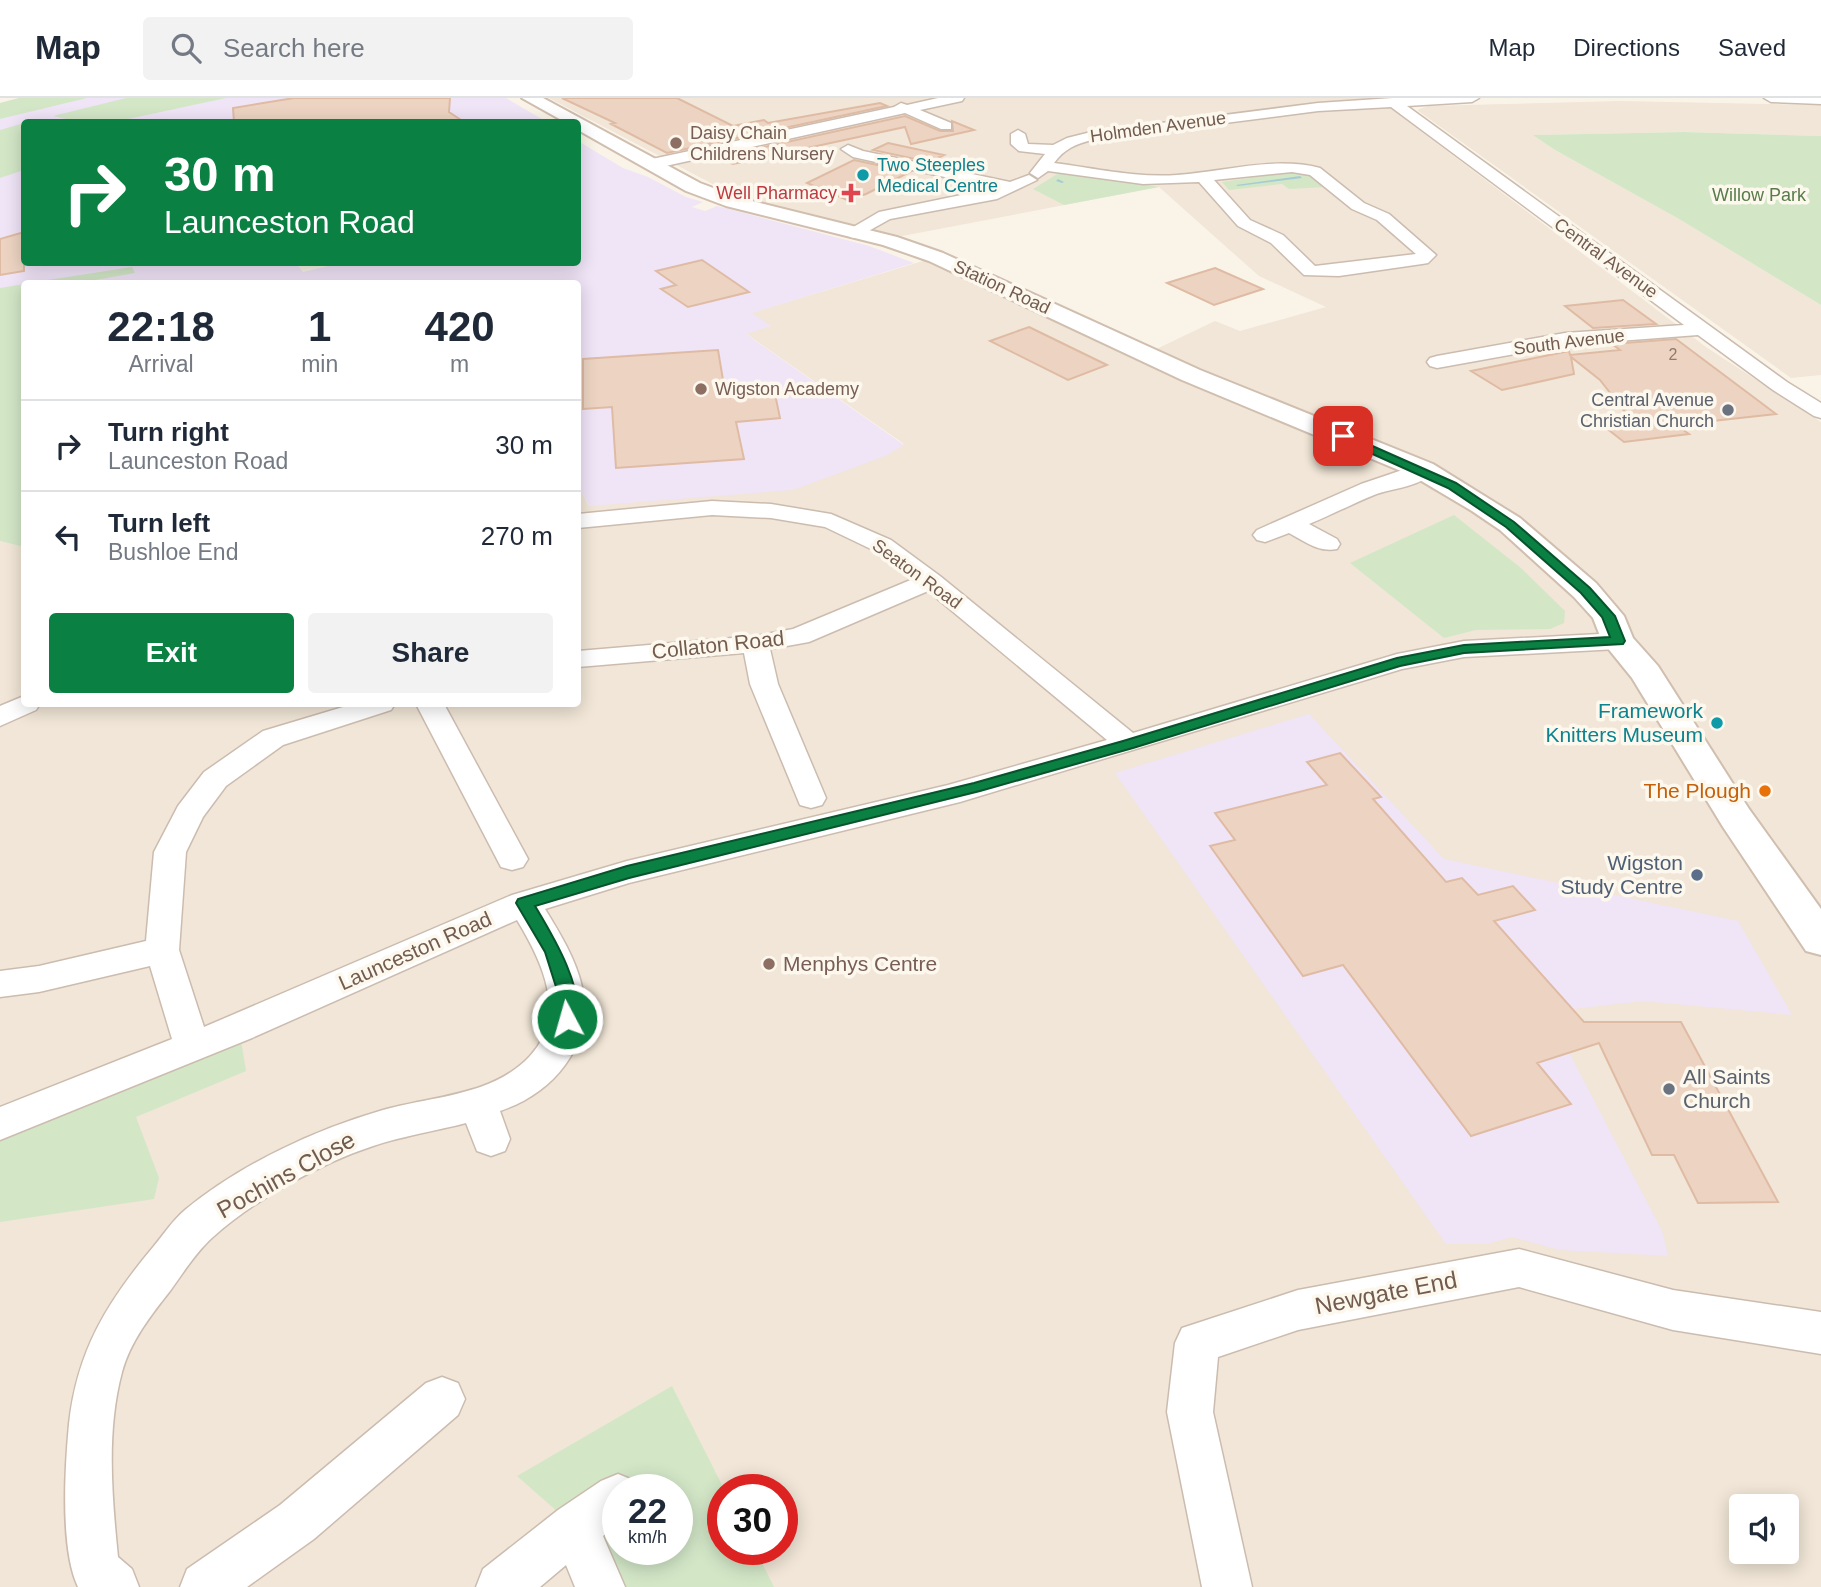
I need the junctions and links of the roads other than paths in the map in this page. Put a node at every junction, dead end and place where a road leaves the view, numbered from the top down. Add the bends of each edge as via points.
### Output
1 (530, 98) edge
2 (881, 98) edge
3 (957, 98) edge
4 (1472, 98) edge
5 (1771, 98) edge
6 (1817, 99) edge
7 (1393, 102) junction
8 (906, 109) junction
9 (569, 119) edge
10 (581, 125) edge
11 (947, 126) dead end
12 (1018, 134) dead end
13 (849, 149) dead end
14 (1056, 150) junction
15 (652, 164) junction
16 (1038, 173) junction
17 (1203, 177) junction
18 (1014, 188) junction
19 (856, 233) junction
20 (1702, 329) junction
21 (1437, 362) dead end
22 (1821, 412) edge
23 (1423, 470) junction
24 (581, 521) edge
25 (1290, 524) junction
26 (1265, 535) dead end
27 (1328, 544) dead end
28 (931, 581) junction
29 (1618, 641) junction
30 (756, 644) junction
31 (581, 659) edge
32 (21, 706) edge
33 (371, 707) edge
34 (432, 707) edge
35 (0, 717) edge
36 (1128, 744) junction
37 (811, 798) dead end
38 (512, 859) dead end
39 (524, 903) junction
40 (1821, 940) edge
41 (162, 950) junction
42 (0, 984) edge
43 (192, 1047) junction
44 (0, 1125) edge
45 (1821, 1332) edge
46 (442, 1399) dead end
47 (602, 1509) edge
48 (575, 1527) junction
49 (114, 1587) edge
50 (205, 1587) edge
51 (501, 1587) edge
52 (600, 1587) edge
53 (1227, 1587) edge

1 - 9 main road, Station Road
2 - 8 street
3 - 8 street
4 - 7 street, Holmden Avenue
5 - 6 street
7 - 14 street, Holmden Avenue via 1163,125 1091,136
7 - 20 street, Central Avenue
8 - 11 street
8 - 15 street
10 - 15 main road, Station Road
12 - 14 street, Holmden Avenue via 1018,144 1024,148
13 - 18 street
14 - 16 street
15 - 19 main road, Station Road via 733,202
16 - 17 street
16 - 18 street
17 - 17 street via 1307,168 1335,184 1358,206 1383,217 1427,256 1360,270 1310,271 1277,239 1244,223
18 - 19 street via 885,215
19 - 23 main road, Station Road via 936,257 1191,375
20 - 21 street, South Avenue via 1565,339
20 - 22 street, Central Avenue
23 - 25 street
23 - 29 main road, Station Road via 1510,524 1586,590 1608,616
24 - 28 street, Seaton Road via 712,508 831,521 882,545
25 - 26 street
25 - 27 street
28 - 30 street, Collaton Road via 800,636
28 - 36 street, Seaton Road
29 - 36 street, Launceston Road via 1435,653
29 - 40 main road, Station Road via 1646,673 1736,818
30 - 31 street, Collaton Road
30 - 37 street via 764,684
32 - 35 street
33 - 41 street via 273,738 215,779 189,813 170,852
34 - 38 street
36 - 39 street, Launceston Road via 950,794 627,872
39 - 43 street, Launceston Road
39 - 49 street, Pochins Close via 554,952 566,990 567,1019 558,1046 538,1071 508,1091 484,1121 365,1132 272,1177 197,1225 132,1304 100,1369 91,1426 89,1506 95,1569
41 - 42 street
41 - 43 street
43 - 44 street, Launceston Road
45 - 53 street, Newgate End via 1673,1310 1519,1268 1298,1310 1197,1343 1190,1412
46 - 50 street via 297,1522
47 - 48 street
48 - 51 street
48 - 52 street

